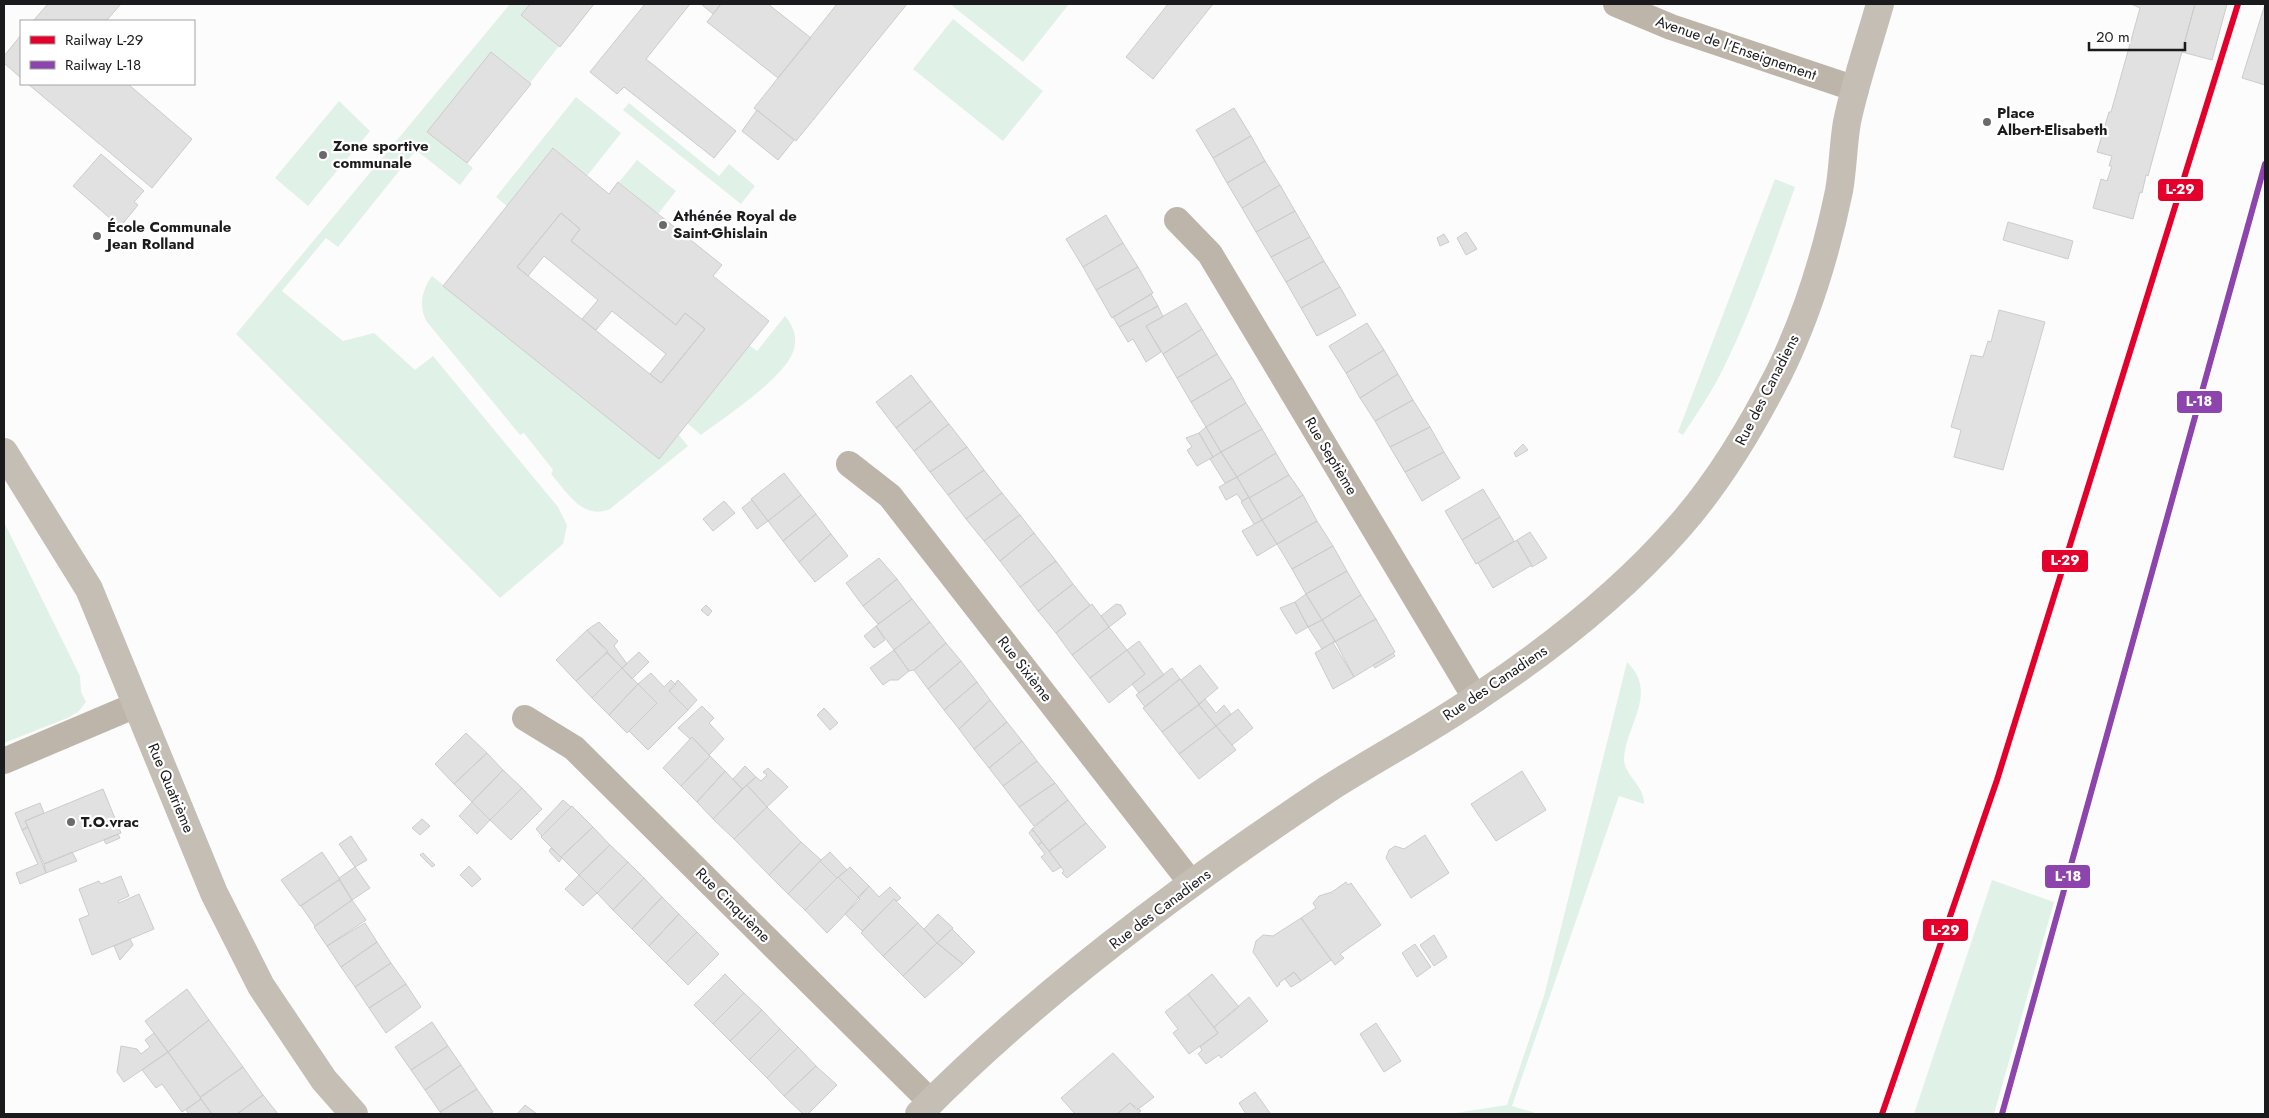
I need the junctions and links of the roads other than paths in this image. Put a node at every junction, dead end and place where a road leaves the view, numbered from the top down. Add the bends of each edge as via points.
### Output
1 (1616, 4) edge
2 (1880, 4) edge
3 (1856, 89) junction
4 (1177, 220) dead end
5 (4, 452) edge
6 (849, 464) dead end
7 (1476, 698) junction
8 (136, 705) junction
9 (526, 718) dead end
10 (4, 762) edge
11 (1192, 884) junction
12 (925, 1108) edge
13 (354, 1114) edge

1 - 3 street, Avenue de l'Enseignement
2 - 3 street
3 - 7 street, Rue des Canadiens via 1847,124 1839,190 1814,288 1781,370 1737,448 1686,518 1654,554 1545,650
4 - 7 street, Rue Septième via 1210,254
5 - 8 street, Rue Quatrième via 89,589
6 - 11 street, Rue Sixième via 890,496
7 - 11 street, Rue des Canadiens via 1331,787
8 - 10 street
8 - 13 street, Rue Quatrième via 221,908 261,986 324,1080
9 - 12 street, Rue Cinquième via 574,748
11 - 12 street, Rue des Canadiens via 1058,989

